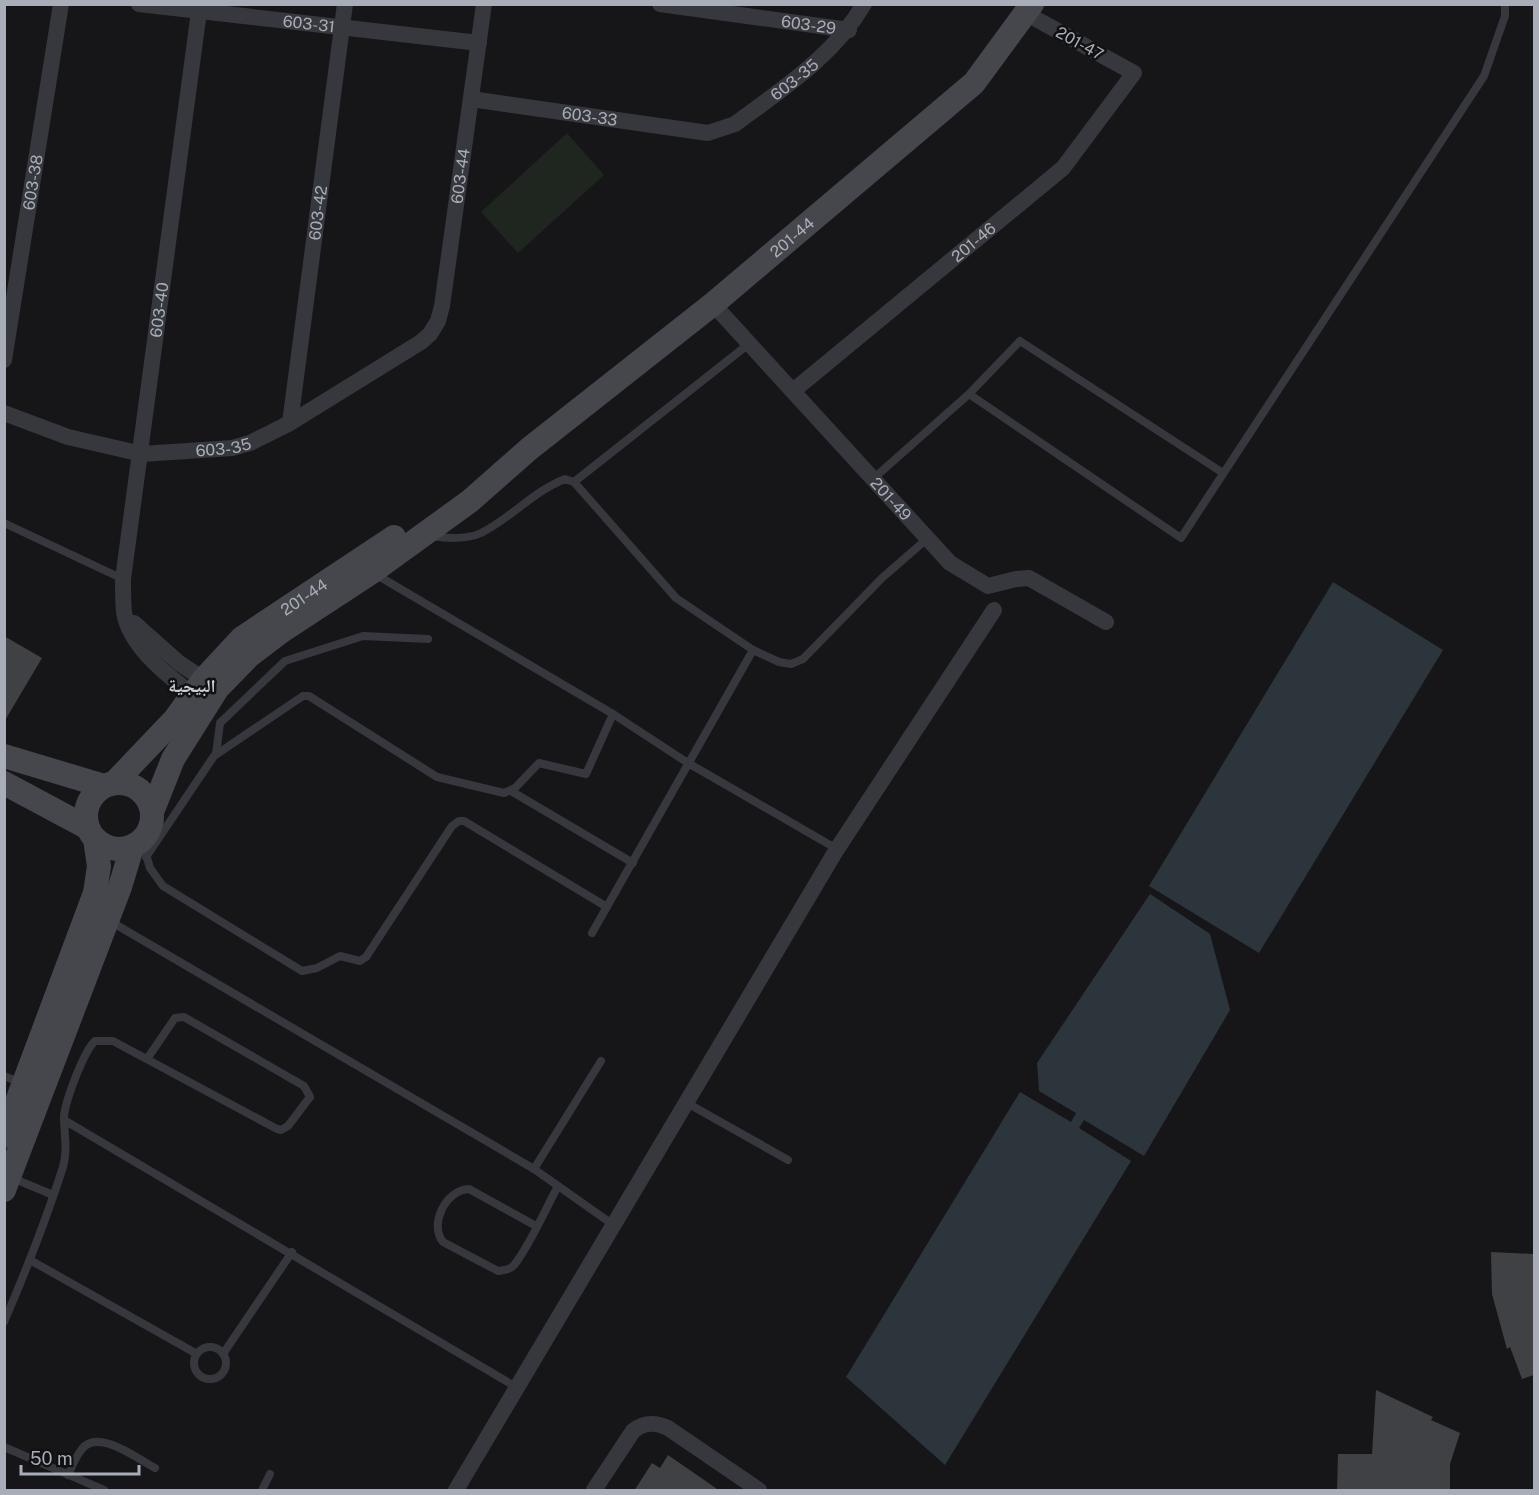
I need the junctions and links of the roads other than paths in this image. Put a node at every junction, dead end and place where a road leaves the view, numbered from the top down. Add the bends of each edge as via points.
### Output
1 (61, 4) edge
2 (140, 4) edge
3 (345, 4) edge
4 (484, 4) edge
5 (660, 4) edge
6 (864, 4) edge
7 (1505, 4) edge
8 (200, 8) edge
9 (1029, 9) edge
10 (342, 27) junction
11 (849, 30) junction
12 (479, 43) junction
13 (1134, 73) joint
14 (471, 99) junction
15 (708, 133) joint
16 (713, 304) junction
17 (421, 342) joint
18 (750, 343) junction
19 (4, 360) edge
20 (793, 390) junction
21 (969, 394) junction
22 (4, 413) edge
23 (290, 423) junction
24 (529, 449) junction
25 (142, 454) junction
26 (1223, 473) junction
27 (874, 478) junction
28 (574, 482) junction
29 (4, 523) edge
30 (423, 535) junction
31 (927, 538) junction
32 (372, 572) junction
33 (123, 579) junction
34 (994, 610) dead end
35 (1106, 622) dead end
36 (428, 639) dead end
37 (753, 650) junction
38 (205, 692) junction
39 (613, 714) junction
40 (216, 754) junction
41 (4, 756) edge
42 (688, 763) junction
43 (4, 783) edge
44 (109, 785) junction
45 (510, 791) junction
46 (152, 812) junction
47 (92, 834) junction
48 (140, 848) junction
49 (837, 849) junction
50 (633, 863) junction
51 (607, 907) junction
52 (108, 920) junction
53 (592, 933) dead end
54 (147, 1059) junction
55 (601, 1061) dead end
56 (14, 1080) edge
57 (687, 1103) junction
58 (64, 1120) junction
59 (4, 1136) edge
60 (788, 1160) dead end
61 (534, 1169) junction
62 (6, 1180) edge
63 (558, 1186) junction
64 (53, 1195) junction
65 (536, 1226) junction
66 (615, 1226) junction
67 (292, 1252) junction
68 (30, 1260) junction
69 (4, 1322) edge
70 (197, 1354) junction
71 (224, 1354) junction
72 (516, 1387) junction
73 (4, 1447) edge
74 (155, 1468) dead end
75 (270, 1474) dead end
76 (68, 1475) junction
77 (104, 1491) edge
78 (262, 1491) edge
79 (456, 1491) edge
80 (594, 1491) edge
81 (759, 1491) edge

1 - 19 street, 603-38
2 - 8 street, 603-31
3 - 10 street, 603-42
4 - 12 street, 603-44
5 - 11 street, 603-29
6 - 11 street, 603-35
7 - 26 lane via 1505,16 1484,76
8 - 10 street, 603-31
8 - 25 street, 603-40
9 - 13 street, 201-47
9 - 16 street, 201-44 via 974,83
10 - 12 street, 603-31
10 - 23 street, 603-42
11 - 15 street, 603-35 via 821,58 735,123
12 - 14 street, 603-44
13 - 20 street, 201-46 via 1063,168
14 - 15 street, 603-33
14 - 17 street, 603-44 via 442,306 438,321
16 - 18 street, 201-49
16 - 24 street, 201-44
17 - 23 street, 603-35
18 - 20 street, 201-49
18 - 28 lane
20 - 27 street, 201-49
21 - 26 lane via 1020,341
21 - 26 lane via 1180,537
21 - 27 lane
22 - 25 street, 603-35 via 68,437
23 - 25 street, 603-35 via 232,448
24 - 30 street, 201-44
24 - 38 street, 201-44 via 242,638
25 - 33 street, 603-40
27 - 31 street, 201-49
28 - 30 lane via 565,479 549,485 481,533 448,538
28 - 37 lane via 676,598
29 - 33 lane
30 - 32 street, 201-44
31 - 35 street, 201-49 via 950,563 988,586 1029,578
31 - 37 lane via 803,659 791,664 779,662
32 - 38 street, 201-44 via 282,631
32 - 39 lane
33 - 38 street, 603-40 via 124,615
34 - 49 street
36 - 40 lane via 363,636 285,662 220,723
37 - 42 lane
38 - 44 street, 201-44
38 - 46 street, 201-44
39 - 42 lane
39 - 45 lane via 589,772 579,775 539,763
40 - 45 lane via 306,695 437,777 499,793
40 - 48 lane
41 - 44 street
42 - 49 lane
42 - 50 lane
43 - 47 street
44 - 46 street via 128,784 139,789
44 - 47 street via 90,801 86,814
45 - 50 lane
46 - 48 street via 151,828
47 - 48 street via 112,849
47 - 56 street via 99,866 95,893
48 - 51 lane via 155,878 172,893 305,971 340,956 360,962 366,957 459,821
48 - 52 street
49 - 57 street
50 - 51 lane
51 - 53 lane
52 - 61 lane
52 - 62 street
54 - 54 lane via 174,1018 184,1017 304,1086 310,1097 281,1130
54 - 58 lane via 107,1039 95,1041 67,1101
55 - 61 lane
56 - 59 street
57 - 60 lane
57 - 66 street
58 - 64 lane via 66,1157
58 - 67 lane
61 - 63 lane
62 - 64 lane
63 - 65 lane
63 - 66 lane
64 - 68 lane
65 - 65 lane via 514,1265 498,1271 443,1242 437,1235 436,1222 451,1195 468,1189
66 - 72 street
67 - 71 lane
67 - 72 lane
68 - 69 lane
68 - 70 lane
70 - 71 lane via 214,1347
70 - 71 lane via 197,1371 207,1378 223,1372
72 - 79 street
73 - 76 lane
74 - 76 lane via 104,1440 83,1447
75 - 78 lane
76 - 77 lane
80 - 81 street via 633,1431 655,1424 668,1428

